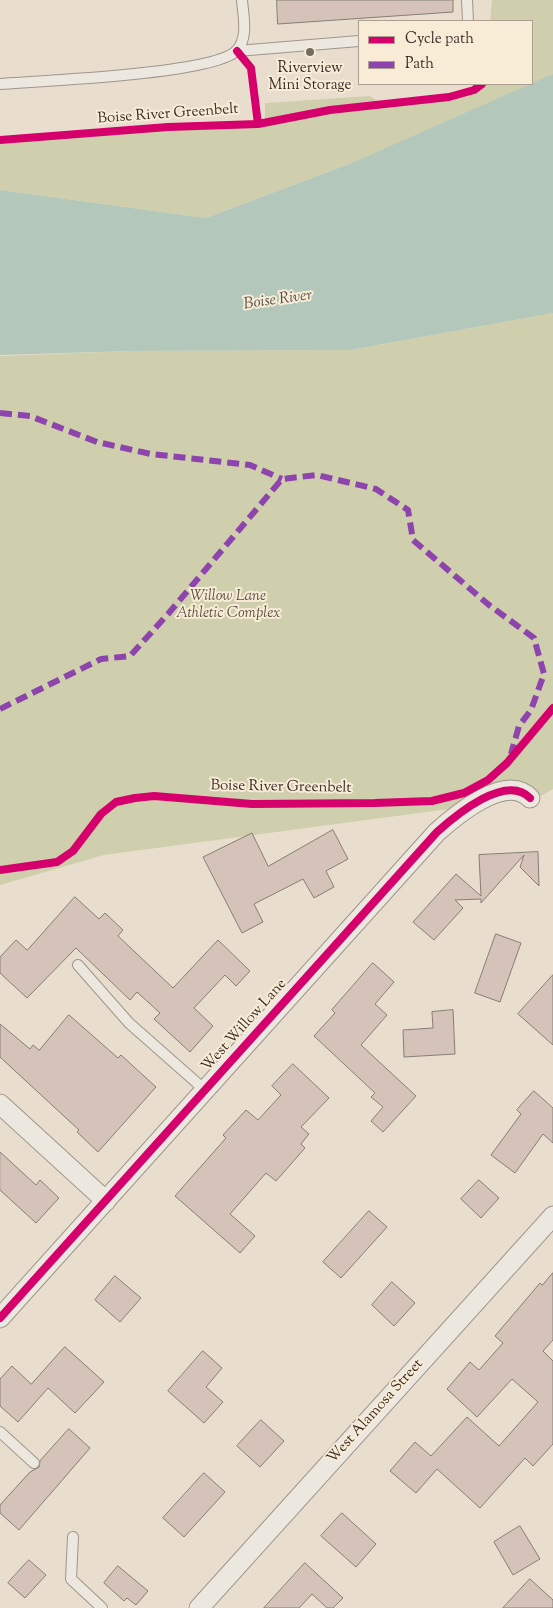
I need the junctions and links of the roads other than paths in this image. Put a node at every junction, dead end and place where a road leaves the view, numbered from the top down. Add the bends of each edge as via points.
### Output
1 (242, 0) edge
2 (467, 0) edge
3 (468, 20) edge
4 (358, 41) edge
5 (237, 51) junction
6 (0, 84) edge
7 (530, 798) dead end
8 (78, 965) dead end
9 (205, 1090) junction
10 (0, 1104) edge
11 (106, 1201) junction
12 (553, 1216) edge
13 (0, 1318) edge
14 (0, 1432) edge
15 (34, 1463) dead end
16 (73, 1537) dead end
17 (102, 1608) edge
18 (198, 1608) edge

1 - 5 lane via 244,32
2 - 3 lane
4 - 5 lane
5 - 6 lane via 218,62 145,73
7 - 9 street, West Willow Lane via 524,792 513,790 479,800 437,832
8 - 9 lane via 129,1023
9 - 11 street, West Willow Lane
10 - 11 street
11 - 13 street, West Willow Lane
12 - 18 street, West Alamosa Street
14 - 15 lane
16 - 17 lane via 71,1579

